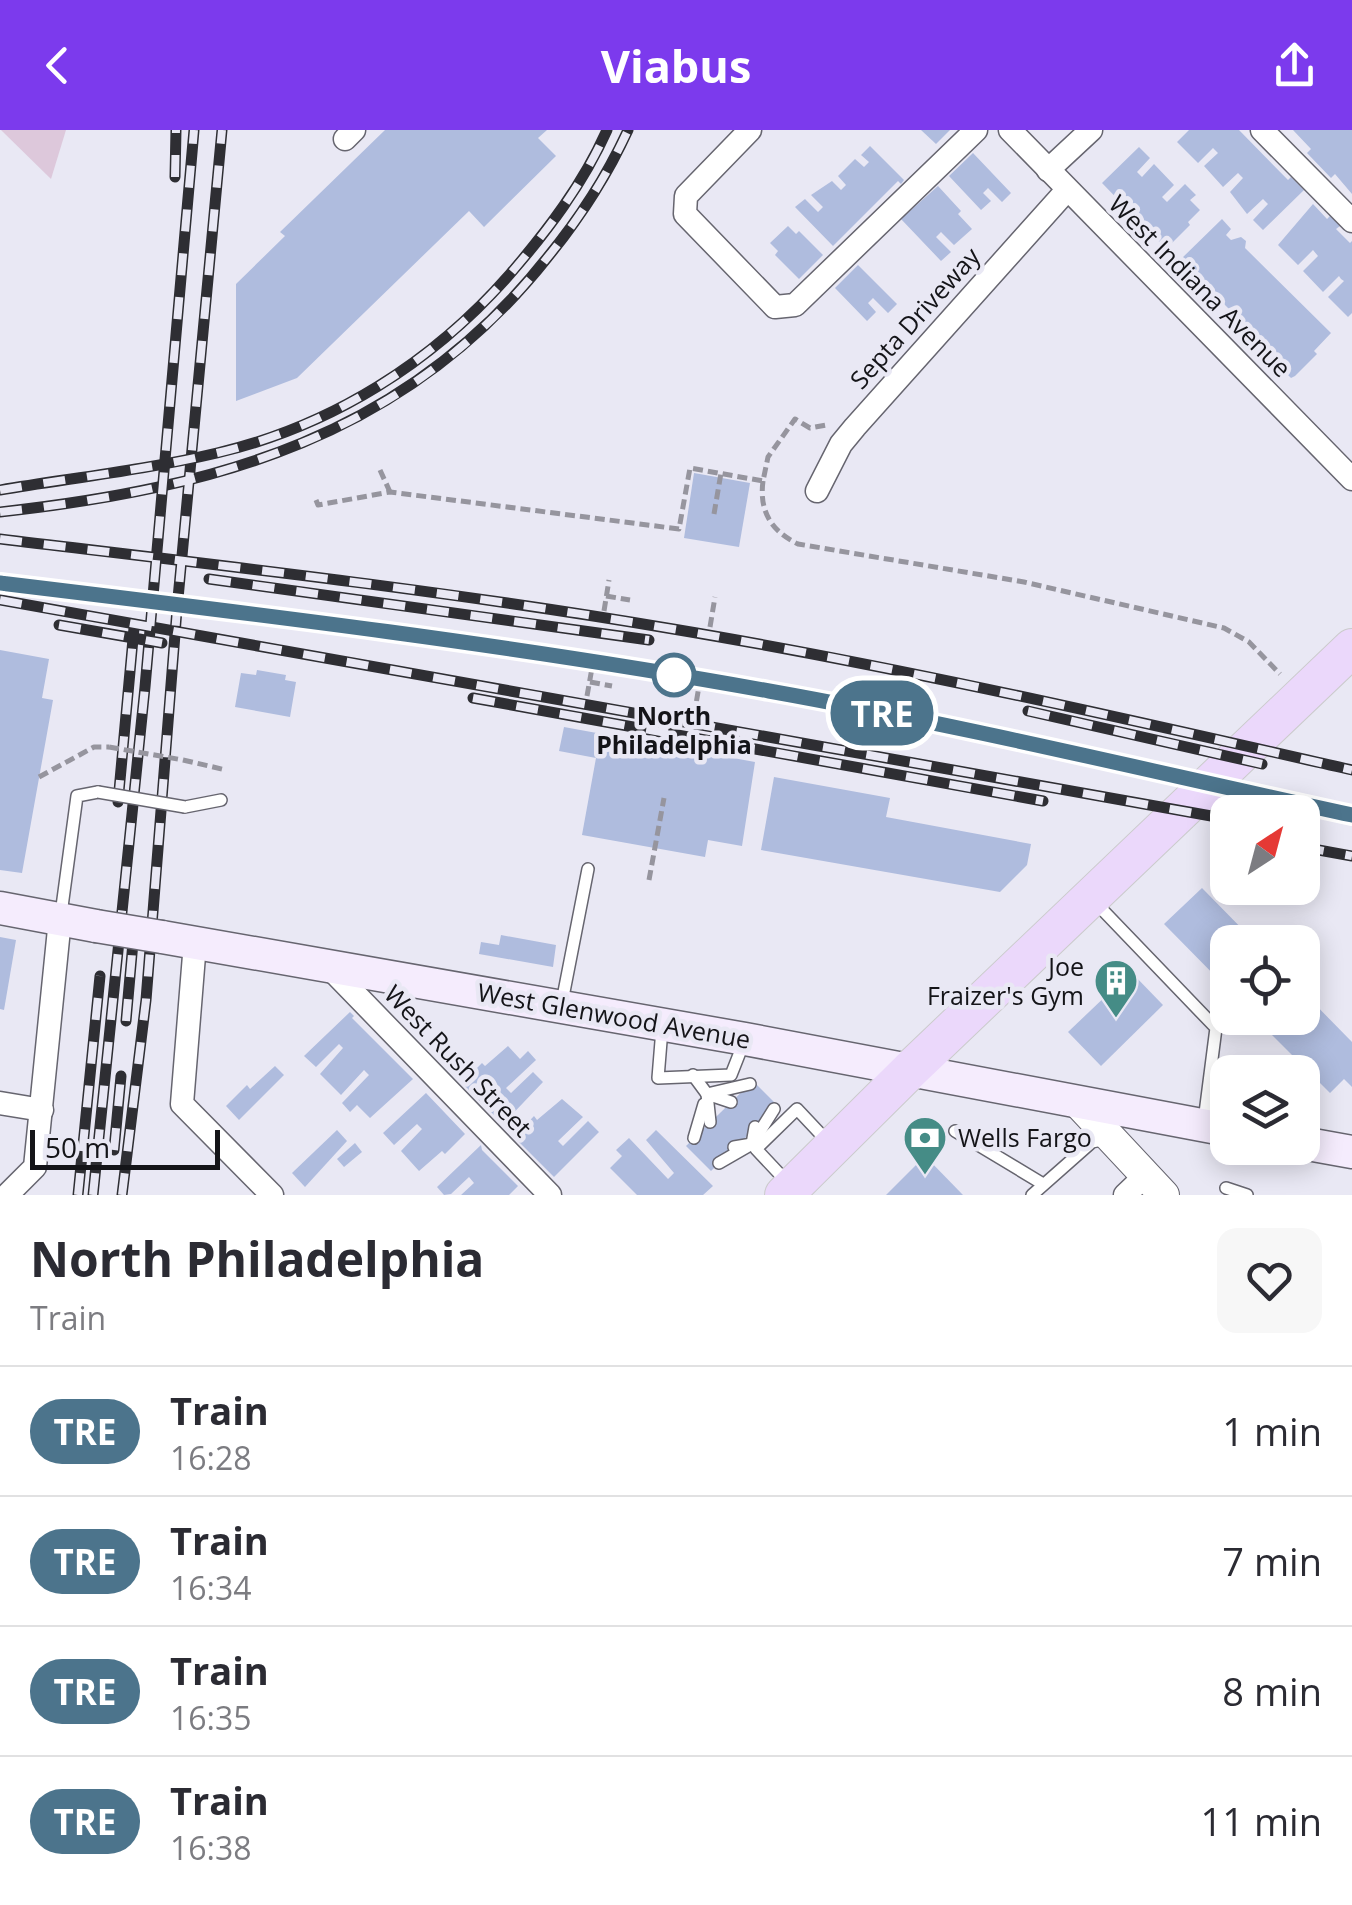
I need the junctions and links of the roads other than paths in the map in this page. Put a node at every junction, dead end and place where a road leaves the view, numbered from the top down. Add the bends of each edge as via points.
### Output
1 (750, 130) edge
2 (976, 130) edge
3 (1010, 130) edge
4 (1091, 130) edge
5 (1262, 130) edge
6 (1048, 170) junction
7 (1067, 190) junction
8 (1352, 221) edge
9 (1352, 479) edge
10 (817, 492) dead end
11 (1352, 648) edge
12 (222, 800) dead end
13 (588, 869) dead end
14 (1091, 898) junction
15 (0, 908) edge
16 (60, 918) junction
17 (195, 943) junction
18 (326, 964) junction
19 (561, 1006) junction
20 (662, 1025) junction
21 (745, 1039) junction
22 (1216, 1055) edge
23 (910, 1070) junction
24 (693, 1075) junction
25 (750, 1084) dead end
26 (707, 1094) junction
27 (731, 1102) dead end
28 (0, 1103) edge
29 (1078, 1103) junction
30 (774, 1109) dead end
31 (42, 1110) junction
32 (710, 1122) dead end
33 (754, 1127) dead end
34 (1210, 1127) edge
35 (955, 1131) dead end
36 (694, 1138) dead end
37 (1110, 1138) junction
38 (754, 1146) junction
39 (832, 1146) junction
40 (1320, 1146) edge
41 (734, 1148) dead end
42 (1352, 1152) edge
43 (719, 1163) dead end
44 (1044, 1184) junction
45 (1226, 1188) dead end
46 (1145, 1189) edge
47 (788, 1191) edge
48 (8, 1195) edge
49 (272, 1195) edge
50 (550, 1195) edge
51 (1032, 1195) edge
52 (1247, 1195) edge

1 - 2 street via 686,196 685,214 775,306 795,306
3 - 6 street, West Indiana Avenue
4 - 6 street
5 - 8 street
6 - 7 street, West Indiana Avenue
7 - 9 street, West Indiana Avenue
7 - 10 street, Septa Driveway via 855,427
11 - 14 main road
12 - 16 lane, bridge via 185,808 98,792 77,796
13 - 19 lane
14 - 22 lane via 1216,1028
14 - 23 main road
15 - 16 main road, West Glenwood Avenue
16 - 17 main road, West Glenwood Avenue, bridge
16 - 31 street
17 - 18 main road, West Glenwood Avenue
17 - 49 street via 182,1104
18 - 19 main road, West Glenwood Avenue
18 - 50 street, West Rush Street
19 - 20 main road, West Glenwood Avenue
20 - 21 main road, West Glenwood Avenue
20 - 24 lane via 658,1078
21 - 23 main road, West Glenwood Avenue
21 - 24 lane via 731,1075
23 - 29 main road, West Glenwood Avenue
23 - 39 main road
24 - 26 lane
25 - 26 lane
26 - 27 lane
26 - 32 lane
26 - 36 lane
28 - 31 street
29 - 34 main road, West Glenwood Avenue
29 - 37 street
30 - 38 lane
31 - 48 street via 35,1167
33 - 38 lane
35 - 44 lane
37 - 44 lane via 1092,1142
37 - 46 street
38 - 39 lane via 797,1109
38 - 41 lane
38 - 43 lane
38 - 47 lane
39 - 47 main road
40 - 42 main road
44 - 51 lane
45 - 52 lane

